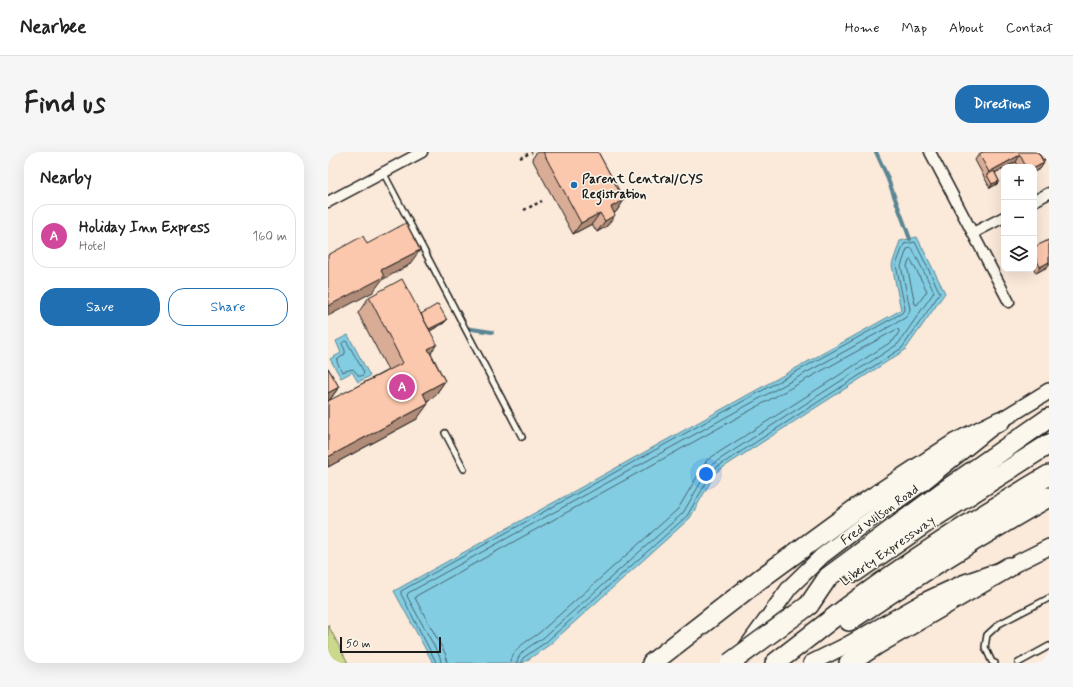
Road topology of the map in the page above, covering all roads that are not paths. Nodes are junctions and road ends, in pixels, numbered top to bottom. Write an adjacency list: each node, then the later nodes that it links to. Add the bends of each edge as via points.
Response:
1 (422, 152): 3 (street)
2 (930, 152): 8 (street)
3 (383, 172): 6 (street); 14 (lane)
4 (1049, 193): 5 (street)
5 (1036, 200)
6 (328, 202)
7 (1001, 219): 8 (street)
8 (973, 234): 9 (street)
9 (1008, 302)
10 (1049, 391): 12 (main road, Fred Wilson Road)
11 (1049, 418): 22 (highway, via 938,495 828,577)
12 (1000, 421): 24 (highway, via 956,443 856,508); 26 (main road, Fred Wilson Road, via 924,482 864,524 806,570 790,587)
13 (445, 433): 16 (lane)
14 (522, 437)
15 (1049, 444): 22 (highway, Liberty Expressway, via 927,522)
16 (464, 469)
17 (1049, 475): 27 (highway, Liberty Expressway, via 905,567 850,605)
18 (1049, 497): 28 (highway, via 905,584)
19 (1049, 547): 20 (main road)
20 (1009, 567): 29 (main road, via 965,582 928,599); 30 (highway)
21 (1049, 598): 31 (lane, via 999,624 986,635 986,648 992,662)
22 (809, 605): 25 (highway, Liberty Expressway, bridge)
23 (1049, 646): 32 (lane)
24 (652, 663)
25 (730, 663)
26 (734, 663)
27 (775, 663)
28 (789, 663)
29 (811, 663)
30 (849, 663)
31 (995, 663)
32 (1018, 663)

